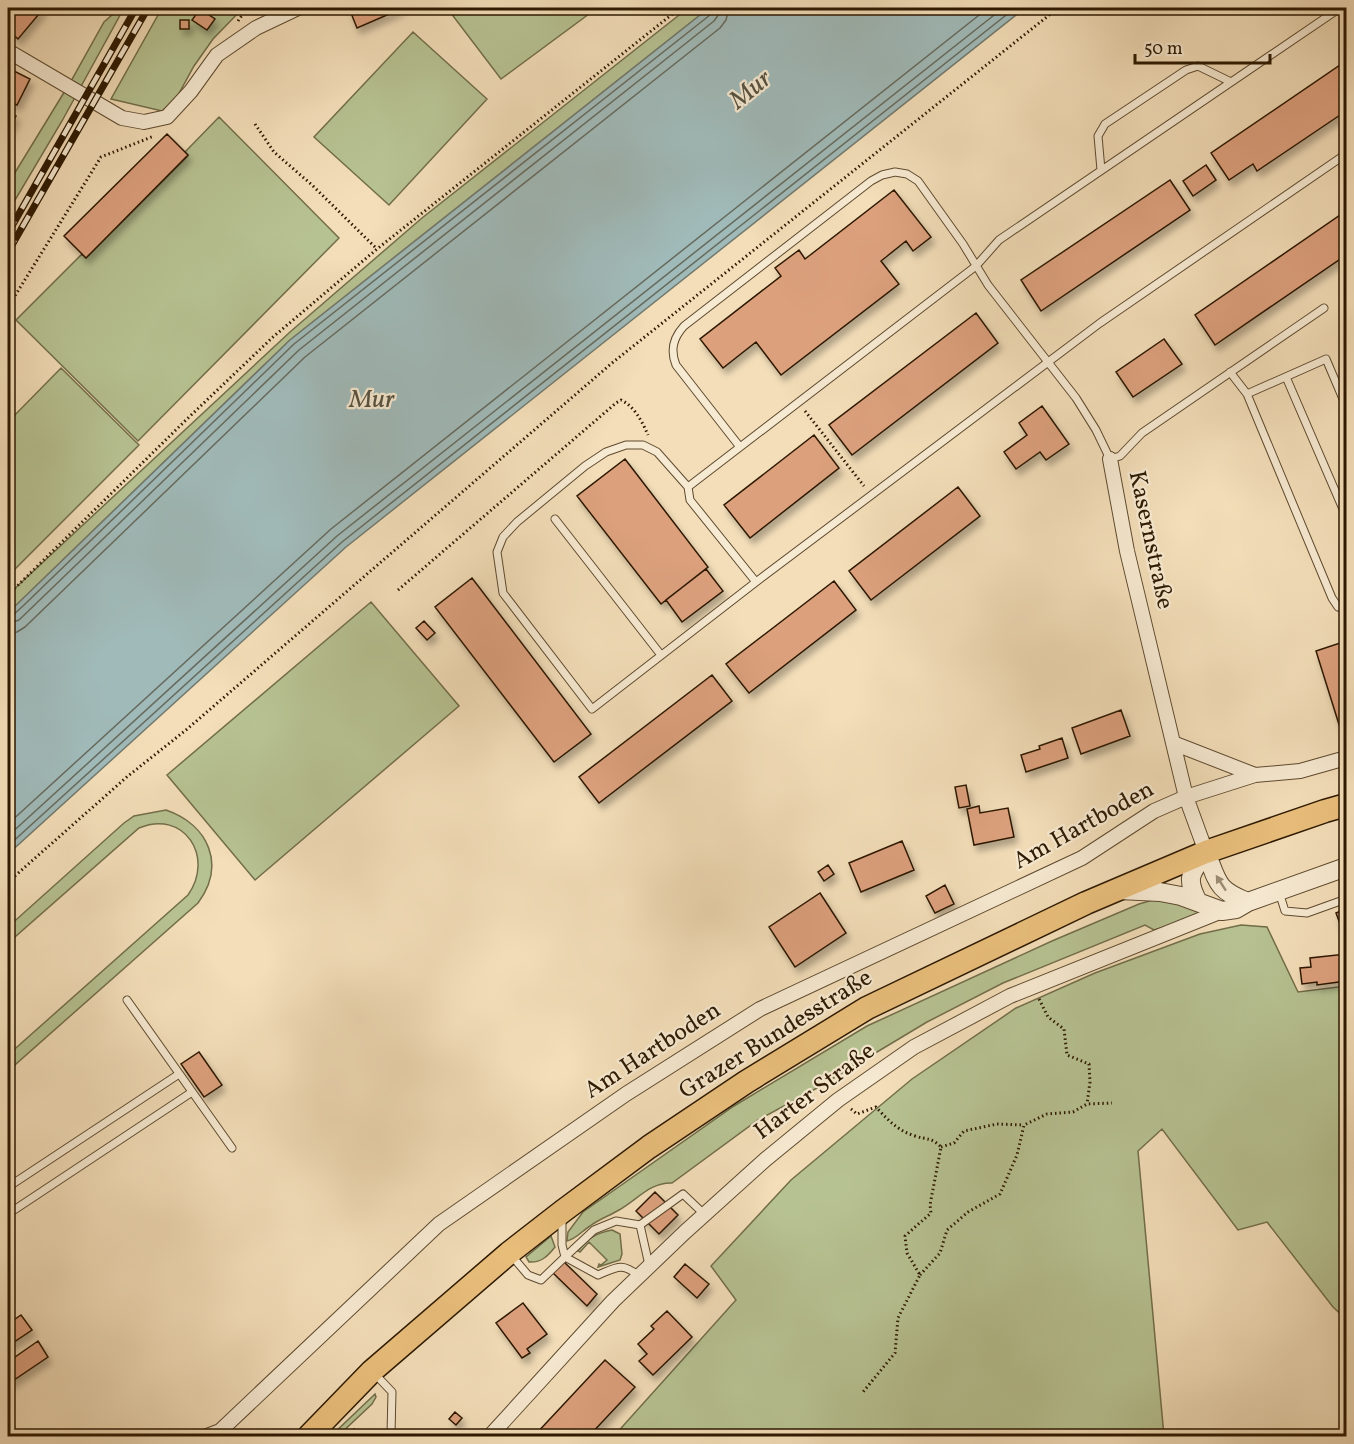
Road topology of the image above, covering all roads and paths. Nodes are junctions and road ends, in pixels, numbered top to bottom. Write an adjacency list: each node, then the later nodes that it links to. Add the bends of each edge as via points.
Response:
1 (298, 8): 7 (street, via 256,28 217,55)
2 (680, 8): 11 (path)
3 (1058, 8): 40 (path, via 612,363)
4 (1340, 8): 6 (lane)
5 (8, 51): 7 (street, via 122,118 144,122)
6 (1231, 82): 10 (lane); 10 (lane, via 1198,66 1186,69 1105,124 1098,136)
7 (166, 117): 13 (path, via 153,138 101,157)
8 (255, 124): 11 (path, via 274,152)
9 (1347, 154): 15 (lane)
10 (1101, 170): 12 (lane, via 999,240)
11 (377, 249): 30 (path, via 264,345)
12 (976, 266): 15 (lane, Kasernstraße); 19 (lane); 21 (lane, Kasernstraße, via 918,181 895,172 861,188 675,336 672,354 676,365)
13 (8, 307)
14 (1324, 308): 16 (lane)
15 (1047, 362): 23 (lane, Kasernstraße, via 1076,398); 25 (lane)
16 (1230, 372): 18 (lane); 23 (lane, via 1142,433 1120,456)
17 (1286, 377): 18 (lane); 20 (lane, via 1326,359); 26 (lane)
18 (1247, 394): 31 (lane, via 1332,598 1338,607)
19 (798, 403): 21 (lane); 25 (path)
20 (1347, 406)
21 (740, 447): 24 (lane)
22 (650, 448): 24 (lane); 29 (path, via 646,429 632,407 621,400); 32 (lane, via 626,445 599,457 517,522 503,537 497,552 503,593 592,710)
23 (1110, 459): 33 (street, Kasernstraße)
24 (688, 487): 28 (lane, via 690,500)
25 (871, 495): 28 (lane)
26 (1347, 516)
27 (555, 519): 32 (lane)
28 (756, 582): 32 (lane)
29 (398, 590)
30 (8, 595)
31 (1347, 603)
32 (662, 655)
33 (1173, 743): 35 (street); 36 (street, Kasernstraße)
34 (1347, 758): 35 (street, via 1300,771)
35 (1255, 775): 36 (street)
36 (1186, 797): 38 (street, Kasernstraße); 69 (street, Am Hartboden, via 1154,811 1082,858 760,1009 626,1094 439,1224 220,1431)
37 (1347, 805): 38 (main road, Grazer Bundesstraße)
38 (1206, 852): 41 (main road, Grazer Bundesstraße); 44 (street, one-way to 38, via 1230,896 1219,885); 45 (street, via 1191,873 1190,885)
39 (1347, 867): 42 (street)
40 (8, 882)
41 (1118, 890): 45 (street, via 1160,892); 57 (main road, Grazer Bundesstraße, via 867,1008 746,1082)
42 (1279, 892): 43 (lane, via 1284,911 1307,913); 44 (street)
43 (1347, 898)
44 (1248, 902): 45 (street, via 1236,909)
45 (1201, 911): 46 (street, Harter Straße)
46 (1033, 987): 50 (street, Harter Straße, via 914,1047); 52 (path, via 1048,1017 1064,1029 1067,1054 1089,1064)
47 (127, 1000): 48 (lane)
48 (179, 1074): 49 (lane); 56 (lane)
49 (192, 1092): 55 (lane); 58 (lane)
50 (838, 1100): 54 (path, via 857,1114 876,1107 893,1125 933,1140); 59 (street, Harter Straße)
51 (1112, 1103): 52 (path)
52 (1087, 1104): 53 (path, via 1073,1112 1047,1114)
53 (1024, 1125): 54 (path, via 997,1124 964,1131 954,1143); 64 (path, via 1017,1155 1000,1194 968,1212 947,1230 940,1252)
54 (941, 1147): 64 (path, via 931,1213 905,1236 907,1253)
55 (232, 1148)
56 (8, 1187)
57 (563, 1211): 61 (main road, Grazer Bundesstraße); 62 (lane)
58 (8, 1214)
59 (704, 1214): 60 (lane, via 683,1194); 63 (street, Harter Straße)
60 (640, 1225): 62 (lane, via 616,1221 594,1230); 63 (lane)
61 (509, 1253): 62 (lane, via 528,1275 541,1280); 66 (main road, Grazer Bundesstraße)
62 (565, 1257): 65 (lane, via 598,1275 618,1266)
63 (649, 1266): 65 (street, Harter Straße)
64 (920, 1275): 67 (path, via 898,1318 895,1353)
65 (639, 1276): 72 (street, Harter Straße)
66 (372, 1371): 68 (lane, via 392,1392); 70 (main road, Grazer Bundesstraße)
67 (862, 1392)
68 (390, 1435): 71 (lane)
69 (207, 1437)
70 (309, 1437)
71 (400, 1437)
72 (490, 1437)

